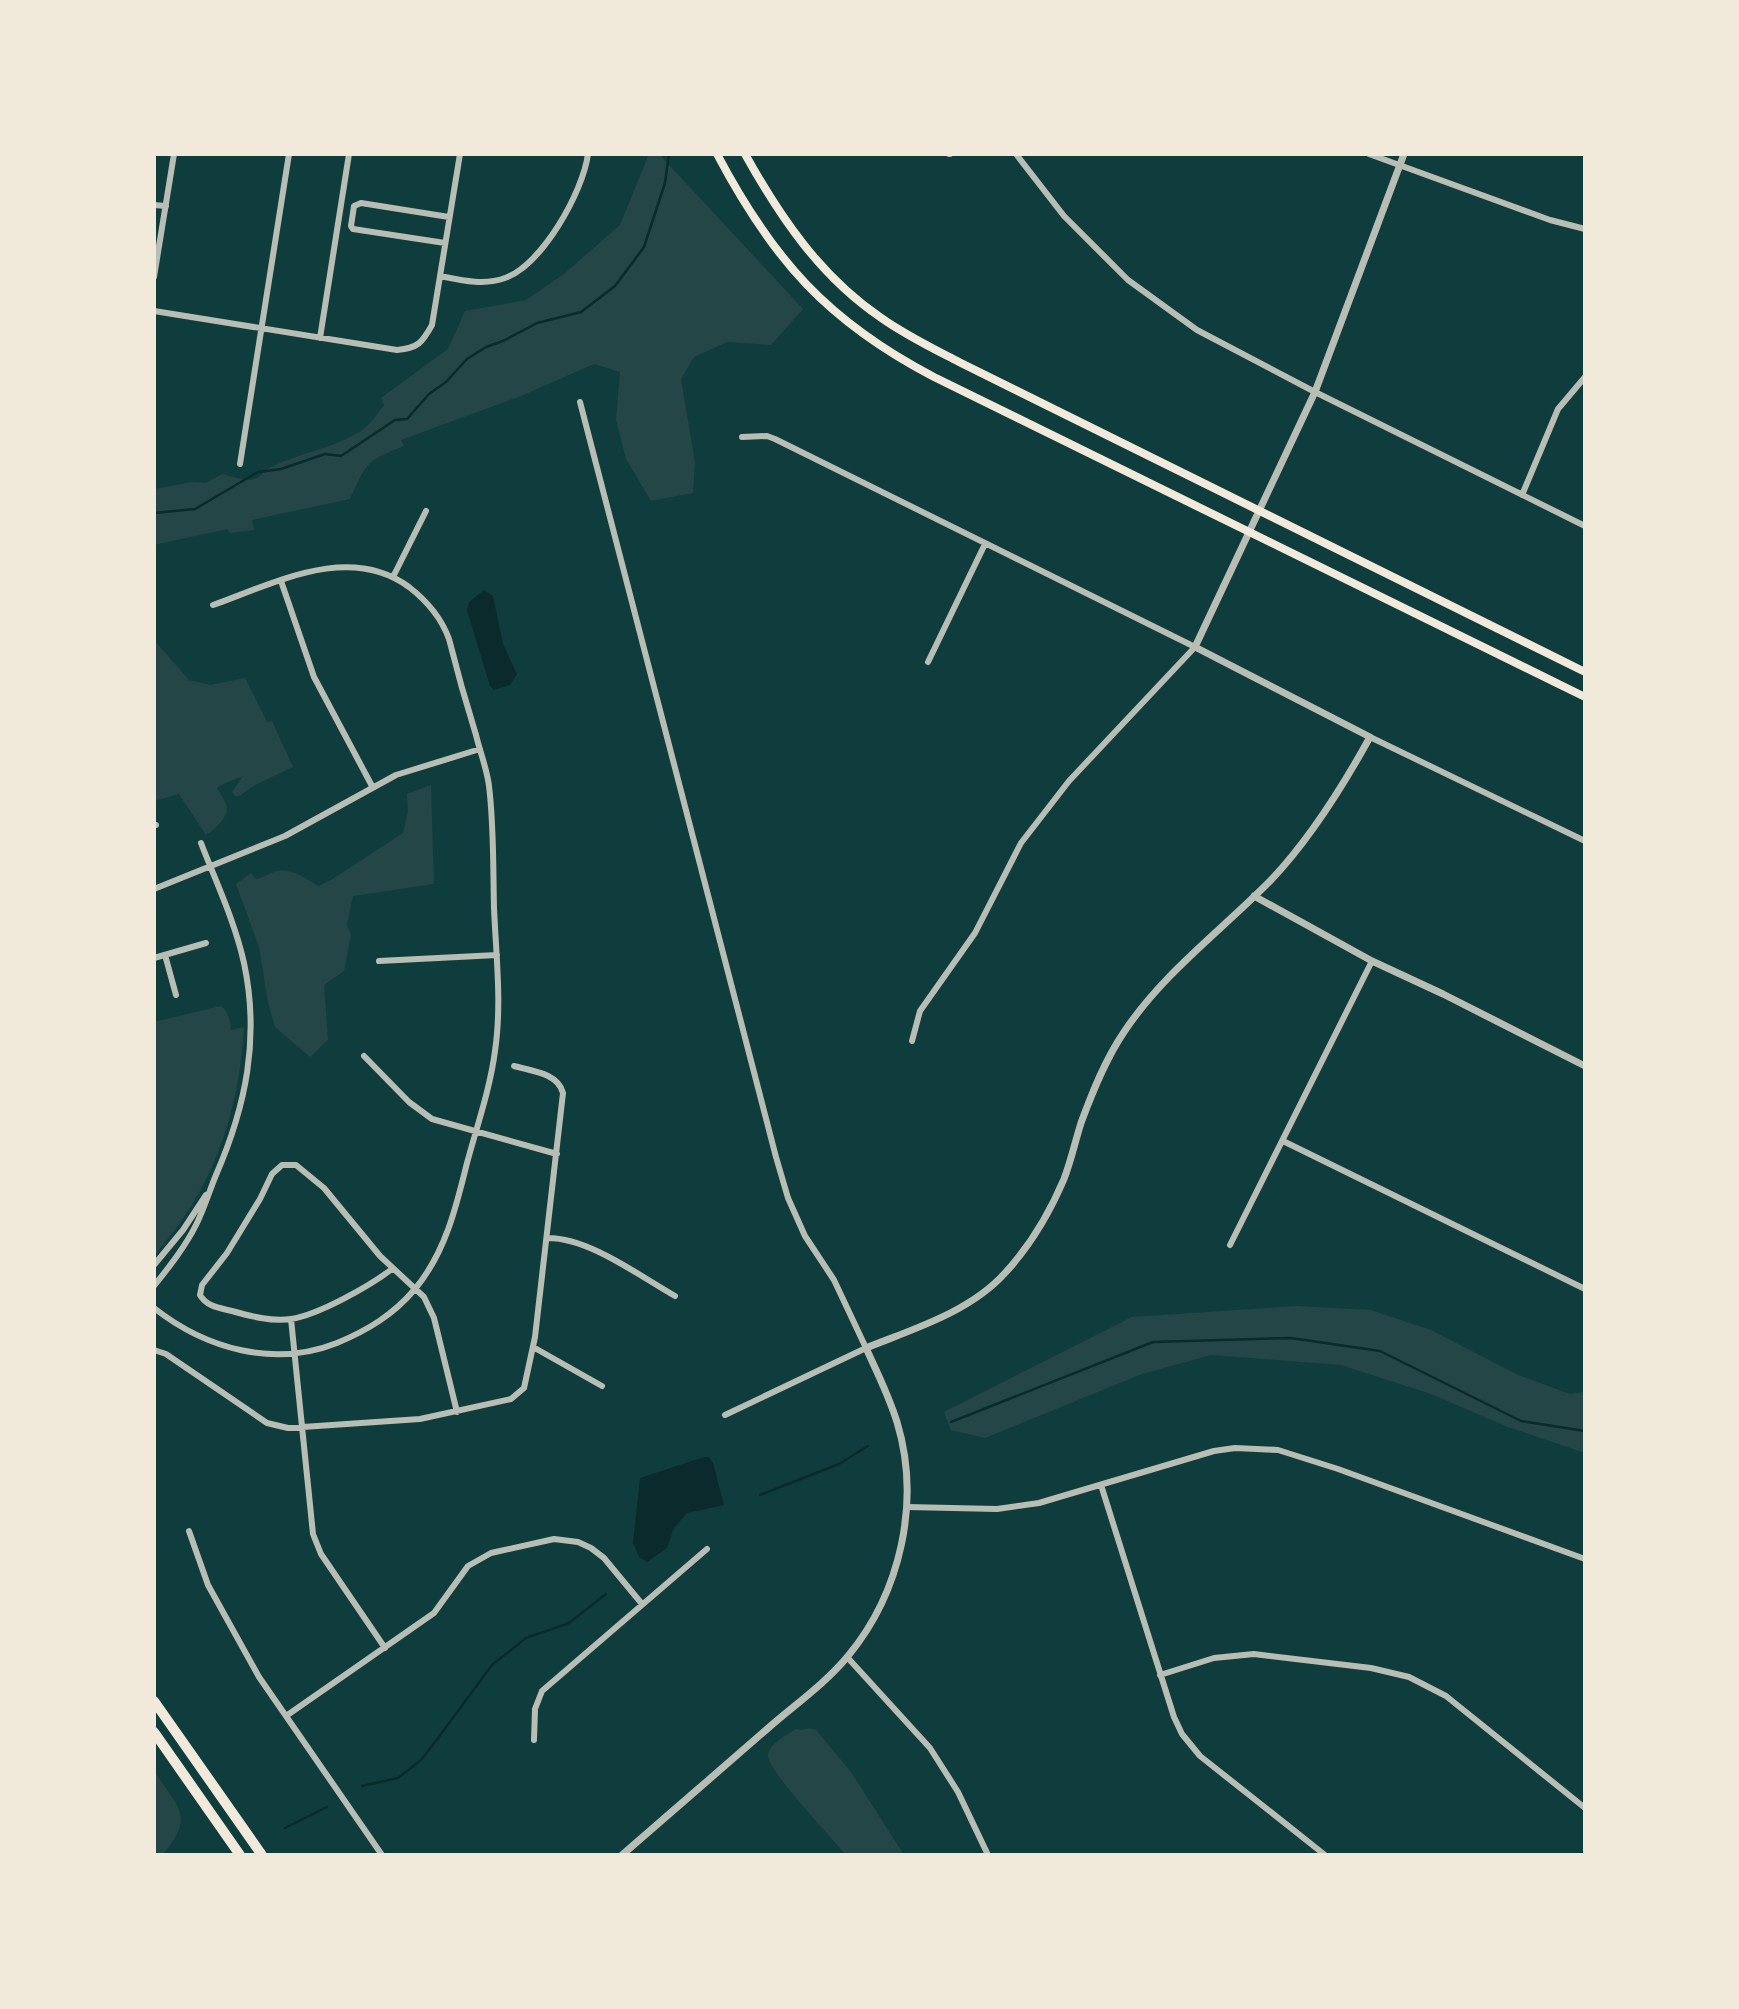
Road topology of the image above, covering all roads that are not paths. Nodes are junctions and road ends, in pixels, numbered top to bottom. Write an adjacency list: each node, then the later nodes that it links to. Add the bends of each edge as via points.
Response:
1 (174, 154): 13 (street)
2 (289, 154): 20 (street)
3 (349, 154): 21 (street)
4 (460, 154): 14 (street)
5 (588, 154): 17 (street, via 563,216 521,271 476,282)
6 (717, 154): 31 (main road, via 779,254 815,294 857,330 934,377)
7 (745, 154): 28 (main road, via 802,243 878,316 918,341)
8 (1016, 154): 23 (street, via 1064,216 1128,280 1197,330)
9 (1369, 154): 11 (street)
10 (1404, 154): 11 (street)
11 (1400, 165): 15 (street); 23 (street)
12 (154, 205): 13 (street)
13 (166, 206): 18 (street)
14 (449, 217): 16 (street); 16 (street, via 361,203 354,206 353,229)
15 (1585, 229)
16 (445, 243): 17 (street)
17 (440, 276): 21 (street, via 432,325 416,346 397,349)
18 (154, 277)
19 (154, 311): 20 (street)
20 (262, 328): 21 (street); 26 (street)
21 (320, 338)
22 (1585, 377): 27 (street, via 1558,408)
23 (1315, 392): 27 (street); 28 (street)
24 (580, 402): 74 (street, via 788,1198)
25 (742, 436): 32 (street, via 775,439)
26 (240, 464)
27 (1522, 495): 30 (street)
28 (1259, 510): 31 (street); 38 (main road)
29 (426, 511): 33 (street)
30 (1585, 526)
31 (1248, 532): 36 (street); 39 (main road)
32 (985, 544): 36 (street); 37 (street)
33 (393, 577): 34 (street, via 347,566); 41 (street, via 432,608 446,630)
34 (281, 581): 35 (street); 42 (street, via 318,685)
35 (213, 605)
36 (1195, 647): 40 (street); 55 (street, via 1069,781 1021,843 975,933 920,1011)
37 (928, 662)
38 (1585, 671)
39 (1585, 696)
40 (1370, 737): 43 (street); 47 (street, via 1310,832)
41 (480, 749): 42 (street); 50 (street, via 489,788)
42 (372, 786): 45 (street, via 301,828)
43 (1585, 841)
44 (201, 843): 45 (street)
45 (210, 867): 46 (street); 62 (street, via 240,946 252,1031 240,1113)
46 (154, 889)
47 (1254, 896): 53 (street); 74 (street, via 1184,961 1122,1035 1094,1091 1059,1191 1009,1269 951,1313)
48 (206, 943): 49 (street)
49 (165, 955): 51 (street); 54 (street)
50 (496, 955): 52 (street); 59 (street, via 497,1039)
51 (154, 958)
52 (379, 961)
53 (1372, 961): 58 (street); 60 (street)
54 (176, 995)
55 (912, 1041)
56 (364, 1055): 59 (street, via 420,1111)
57 (514, 1066): 61 (street, via 552,1077 562,1087)
58 (1585, 1066)
59 (475, 1131): 61 (street); 68 (street, via 447,1233)
60 (1283, 1142): 64 (street); 69 (street)
61 (557, 1154): 63 (street)
62 (213, 1184): 65 (street); 67 (street, via 190,1235)
63 (548, 1238): 70 (street, via 585,1245); 73 (street)
64 (1230, 1245)
65 (154, 1265)
66 (392, 1269): 68 (street); 72 (street, via 366,1287); 72 (street, via 311,1176 296,1165 282,1166 272,1174 200,1295 208,1304 237,1312)
67 (154, 1286)
68 (416, 1288): 76 (street, via 390,1314 357,1334); 78 (street, via 435,1318)
69 (1585, 1289)
70 (675, 1296)
71 (154, 1308): 76 (street, via 191,1333 227,1347)
72 (291, 1319): 76 (street)
73 (533, 1347): 77 (street); 78 (street, via 527,1379 518,1395)
74 (866, 1348): 79 (street); 82 (street, via 897,1422)
75 (154, 1350): 80 (street, via 267,1423)
76 (294, 1354): 80 (street)
77 (602, 1386)
78 (457, 1412): 80 (street)
79 (725, 1415)
80 (302, 1427): 87 (street, via 316,1544)
81 (1101, 1485): 82 (street, via 1016,1507); 85 (street, via 1214,1451 1278,1450); 89 (street)
82 (908, 1507): 88 (street, via 886,1595)
83 (189, 1531): 91 (street, via 208,1585)
84 (707, 1549): 86 (street)
85 (1585, 1559)
86 (642, 1604): 87 (street, via 596,1552 578,1542 554,1539 475,1561 434,1613); 93 (street, via 542,1691 535,1709)
87 (384, 1648): 91 (street)
88 (847, 1657): 98 (street); 99 (street, via 937,1759)
89 (1160, 1675): 94 (street, via 1214,1658 1254,1654 1409,1677 1446,1696); 100 (street, via 1174,1717 1192,1747)
90 (154, 1701): 96 (main road)
91 (286, 1716): 97 (street)
92 (154, 1732): 95 (main road)
93 (534, 1741)
94 (1585, 1808)
95 (240, 1855)
96 (262, 1855)
97 (382, 1855)
98 (622, 1855)
99 (988, 1855)
100 (1325, 1855)

